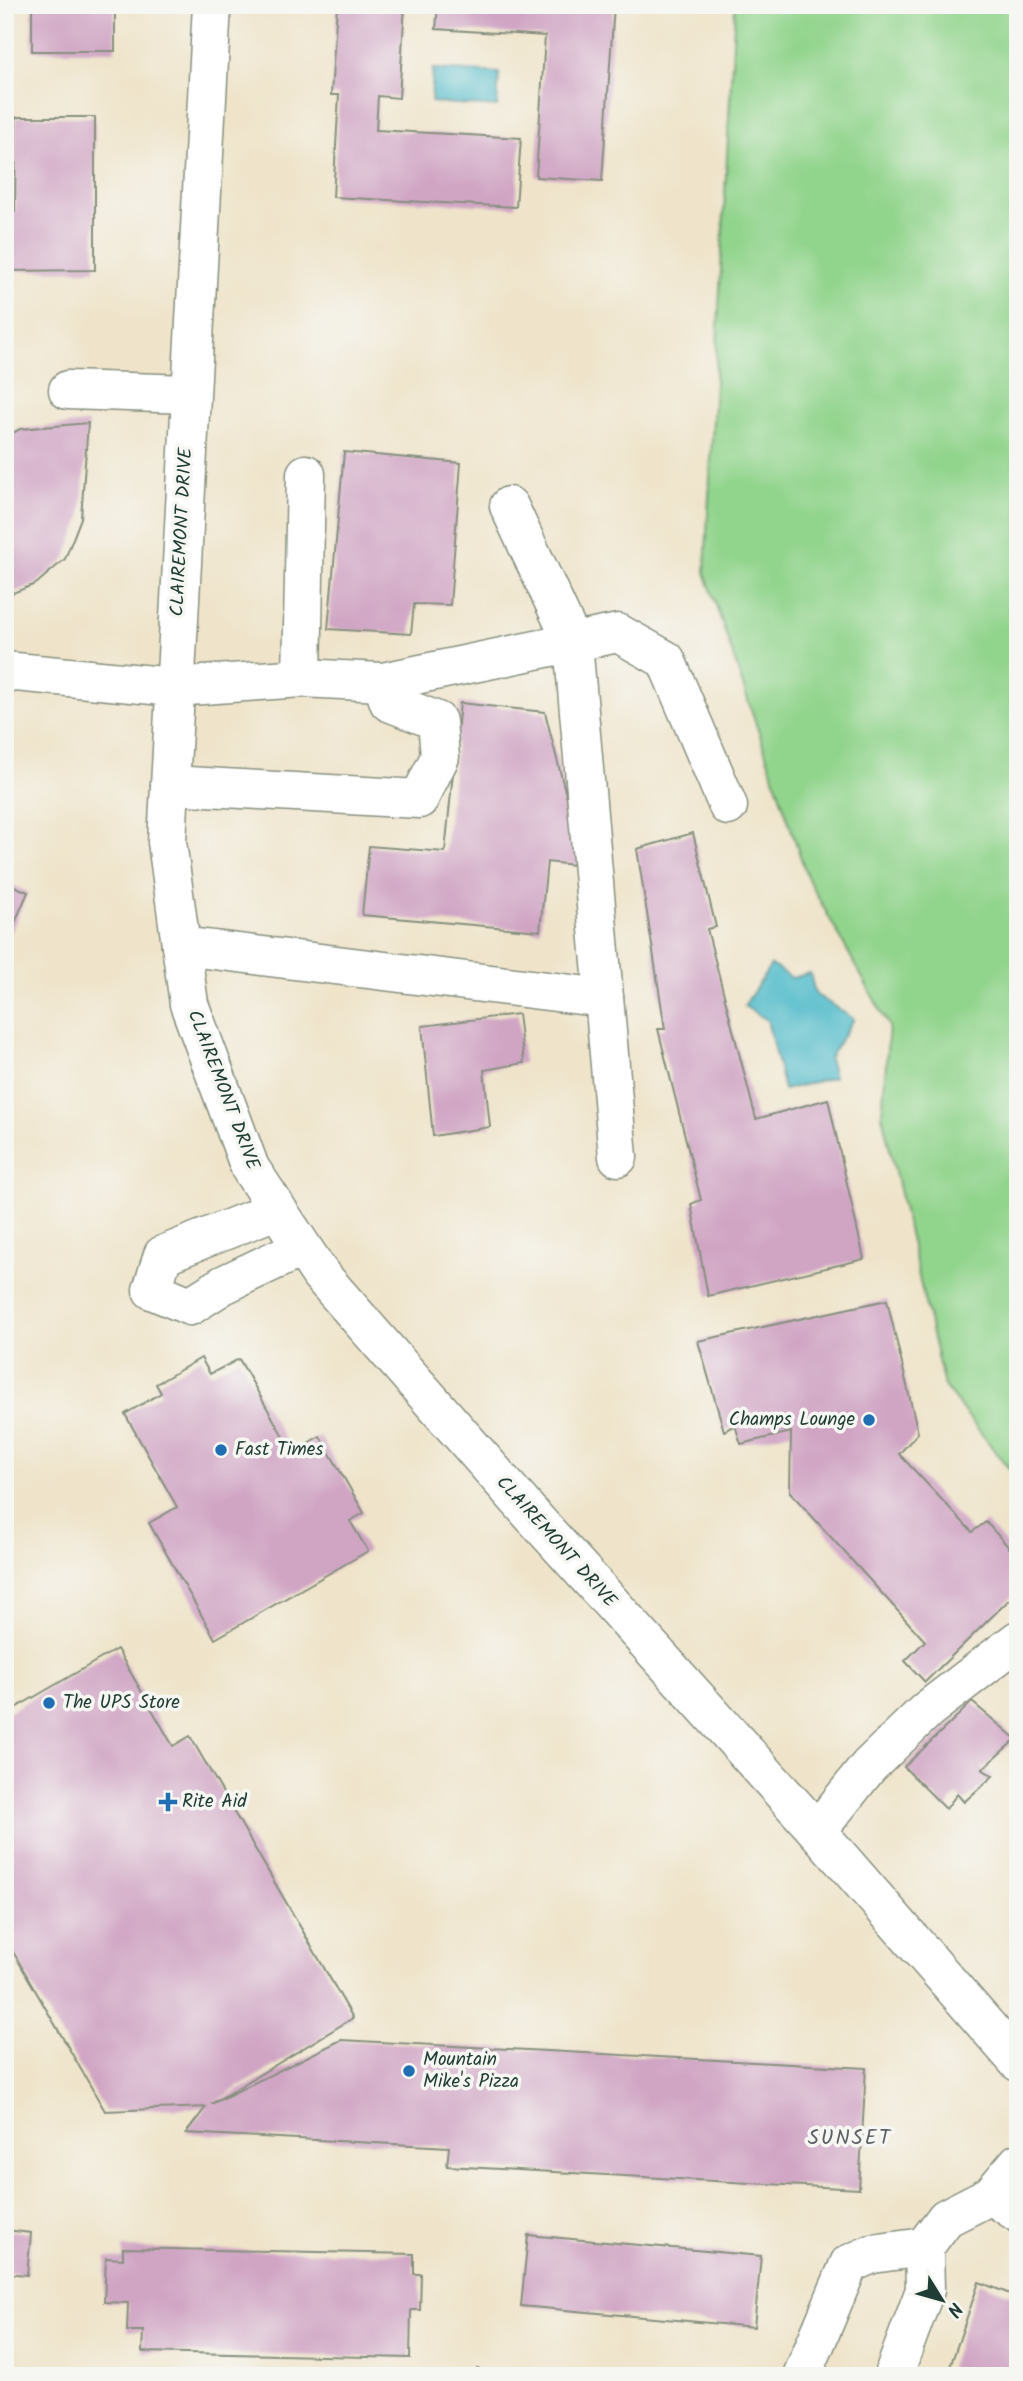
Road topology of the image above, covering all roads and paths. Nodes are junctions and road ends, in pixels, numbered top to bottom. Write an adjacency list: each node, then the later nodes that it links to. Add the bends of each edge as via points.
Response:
1 (212, 5): 3 (main road, CLAIREMONT DRIVE)
2 (68, 390): 3 (main road)
3 (190, 394): 10 (main road, CLAIREMONT DRIVE)
4 (306, 474): 8 (main road)
5 (509, 506): 6 (main road)
6 (573, 642): 9 (main road); 12 (main road, via 618,633 667,660); 14 (main road)
7 (5, 671): 10 (main road)
8 (302, 678): 9 (main road); 10 (main road)
9 (382, 682): 11 (main road, via 389,702 437,721 440,757 419,799)
10 (174, 687): 11 (main road, CLAIREMONT DRIVE)
11 (170, 785): 13 (main road, CLAIREMONT DRIVE, via 167,842)
12 (729, 806)
13 (179, 933): 14 (main road); 16 (main road, CLAIREMONT DRIVE, via 189,1004 250,1168)
14 (604, 998): 15 (main road)
15 (618, 1157)
16 (276, 1209): 17 (main road, CLAIREMONT DRIVE); 17 (main road, via 163,1255 152,1290 190,1306)
17 (301, 1248): 19 (main road, CLAIREMONT DRIVE, via 520,1503)
18 (1018, 1640): 19 (main road, via 927,1710 869,1766)
19 (817, 1831): 20 (main road, CLAIREMONT DRIVE)
20 (1018, 2062)
21 (1018, 2163): 22 (main road)
22 (1004, 2204): 23 (main road, via 946,2218)
23 (924, 2247): 24 (main road, via 872,2254 849,2264); 25 (main road, via 925,2290)
24 (802, 2376)
25 (893, 2376)

